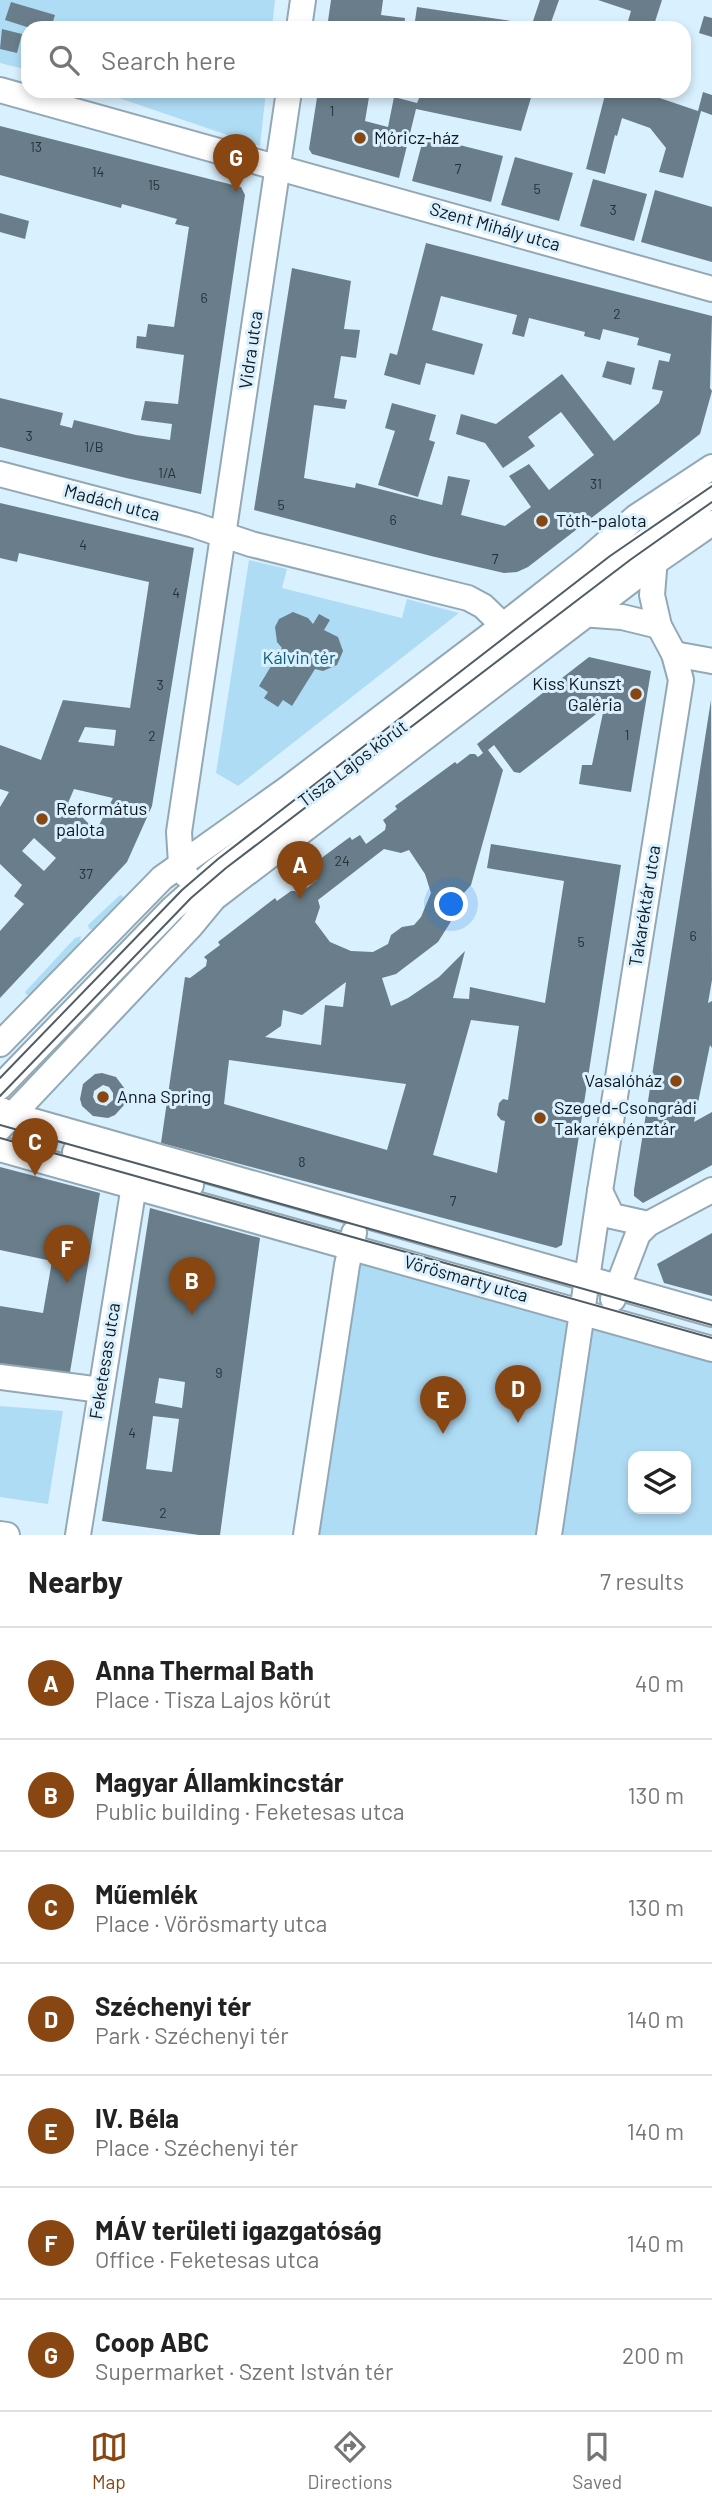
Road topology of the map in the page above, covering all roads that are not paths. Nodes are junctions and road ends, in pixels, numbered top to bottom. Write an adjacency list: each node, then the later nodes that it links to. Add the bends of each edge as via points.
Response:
1 (303, 0): 2 (street)
2 (300, 21)
3 (0, 90): 4 (street, Szent Mihály utca)
4 (21, 96)
5 (29, 98): 7 (street, Szent Mihály utca)
6 (288, 98): 7 (street, Vidra utca)
7 (278, 166): 8 (street, Szent Mihály utca); 15 (street, Vidra utca)
8 (712, 289)
9 (712, 467): 12 (street, Tisza Lajos körút)
10 (0, 474): 15 (street, Madách utca)
11 (712, 495): 14 (street, Tisza Lajos körút)
12 (668, 496): 14 (street); 17 (street, Tisza Lajos körút)
13 (712, 523): 18 (street, Tisza Lajos körút)
14 (658, 532): 16 (street, Tisza Lajos körút); 18 (street)
15 (223, 534): 22 (street, via 468,598); 26 (street, via 179,832)
16 (623, 558): 17 (street); 18 (street); 20 (street, Tisza Lajos körút)
17 (588, 559): 22 (street, Tisza Lajos körút)
18 (654, 564): 19 (street, Tisza Lajos körút); 21 (street, Takaréktár utca, via 652,595)
19 (589, 613): 20 (street, Tisza Lajos körút); 21 (street); 25 (street, Tisza Lajos körút)
20 (544, 618): 22 (street, Tisza Lajos körút)
21 (659, 626): 23 (street, Takaréktár utca)
22 (511, 632): 25 (street); 26 (street, Tisza Lajos körút); 27 (street, Tisza Lajos körút, via 299,805)
23 (674, 654): 24 (street); 34 (street, Takaréktár utca, via 681,680)
24 (712, 661)
25 (516, 668): 27 (street, Tisza Lajos körút, via 214,898)
26 (181, 864): 27 (street); 28 (street, Tisza Lajos körút, via 151,888)
27 (196, 901): 29 (street, Tisza Lajos körút); 30 (street, Tisza Lajos körút, via 190,927)
28 (0, 1044)
29 (0, 1087)
30 (3, 1121): 32 (street, Vörösmarty utca)
31 (0, 1149): 32 (street, Vörösmarty utca)
32 (137, 1169): 36 (street, Vörösmarty utca); 36 (street, Vörösmarty utca); 43 (street, Feketesas utca)
33 (712, 1190): 35 (street)
34 (600, 1191): 35 (street, via 612,1216); 38 (street, Takaréktár utca)
35 (648, 1224): 37 (street, via 638,1234)
36 (355, 1231): 38 (street, Vörösmarty utca); 38 (street, Vörösmarty utca); 47 (street)
37 (617, 1286): 38 (street, Vörösmarty utca); 39 (street, Vörösmarty utca); 40 (street)
38 (584, 1295): 40 (street, Vörösmarty utca); 48 (street, Takaréktár utca)
39 (712, 1314)
40 (608, 1319): 41 (street, Vörösmarty utca)
41 (712, 1349)
42 (0, 1377): 43 (street)
43 (101, 1390): 46 (street, Feketesas utca)
44 (0, 1534): 45 (street)
45 (7, 1535)
46 (78, 1535)
47 (306, 1535)
48 (548, 1535)

